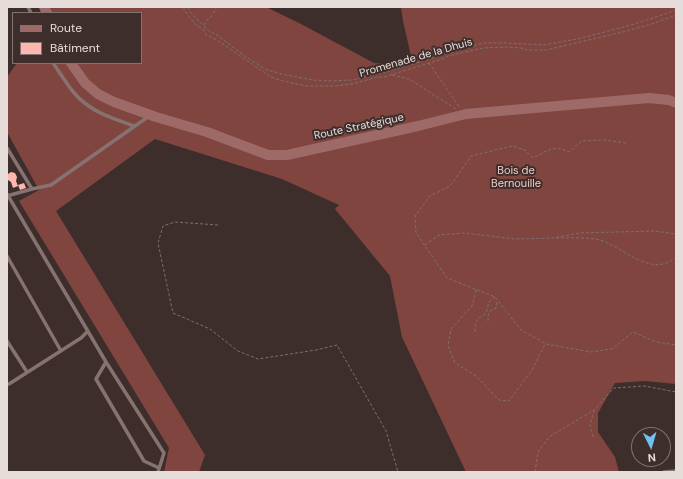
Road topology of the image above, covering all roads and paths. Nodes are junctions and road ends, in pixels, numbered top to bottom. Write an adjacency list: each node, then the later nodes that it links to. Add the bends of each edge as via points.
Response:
1 (183, 7): 10 (path, Promenade de la Dhuis, via 206,35 271,77 283,81 306,86 335,86)
2 (188, 7): 6 (path, Promenade de la Dhuis)
3 (217, 7): 6 (path)
4 (676, 10): 6 (path, Promenade de la Dhuis, via 577,39 544,45 483,43 352,80 330,81 267,70)
5 (676, 15): 7 (path, Promenade de la Dhuis, via 623,32 546,50 483,48)
6 (204, 26)
7 (429, 63): 10 (path, Promenade de la Dhuis); 12 (path)
8 (54, 64): 14 (lane, via 73,92 85,104)
9 (72, 64): 12 (street, Route Stratégique, via 85,83 98,94 114,102 268,155 287,155)
10 (391, 75): 12 (path, via 409,79)
11 (676, 103): 12 (street, Route Stratégique, via 649,98)
12 (465, 114)
13 (145, 119): 14 (lane)
14 (134, 126): 17 (lane, via 51,185)
15 (626, 143): 22 (path, via 582,141 569,152 561,148 550,149 533,158 525,150 512,146 471,156 450,186 430,196 415,216 416,233)
16 (7, 148): 17 (lane)
17 (32, 189): 18 (lane)
18 (7, 195): 29 (lane)
19 (218, 225): 43 (path, via 175,222 163,226 158,243 173,313 210,329 238,351 258,359 338,345 386,431)
20 (676, 234): 21 (path, via 655,231 579,233)
21 (553, 238): 22 (path, via 516,239 464,233 439,235); 24 (path, via 600,240 640,261 656,265 670,262)
22 (425, 246): 25 (path, via 446,278)
23 (7, 256): 34 (lane)
24 (676, 257)
25 (476, 289): 26 (path); 32 (path, via 472,306 451,329 448,346 455,363 476,376 499,400 509,401 532,370)
26 (495, 297): 27 (path); 30 (path, via 489,302 486,314 480,316 475,325)
27 (497, 300): 28 (path, via 496,308 490,311); 32 (path, via 521,330)
28 (488, 321)
29 (88, 331): 34 (lane); 35 (lane)
30 (475, 332)
31 (7, 341): 36 (lane)
32 (546, 344): 33 (path, via 591,352 612,349 633,332 656,342)
33 (676, 345)
34 (61, 351): 36 (lane)
35 (106, 362): 41 (lane, via 164,453); 41 (lane, via 96,379 144,461)
36 (27, 372): 37 (lane)
37 (7, 384)
38 (676, 392): 39 (path, via 644,386 614,388)
39 (594, 410): 40 (path, via 590,425); 44 (path, via 549,437 538,452)
40 (594, 439)
41 (159, 470)
42 (676, 471): 45 (lane)
43 (398, 472)
44 (535, 472)
45 (664, 472)

